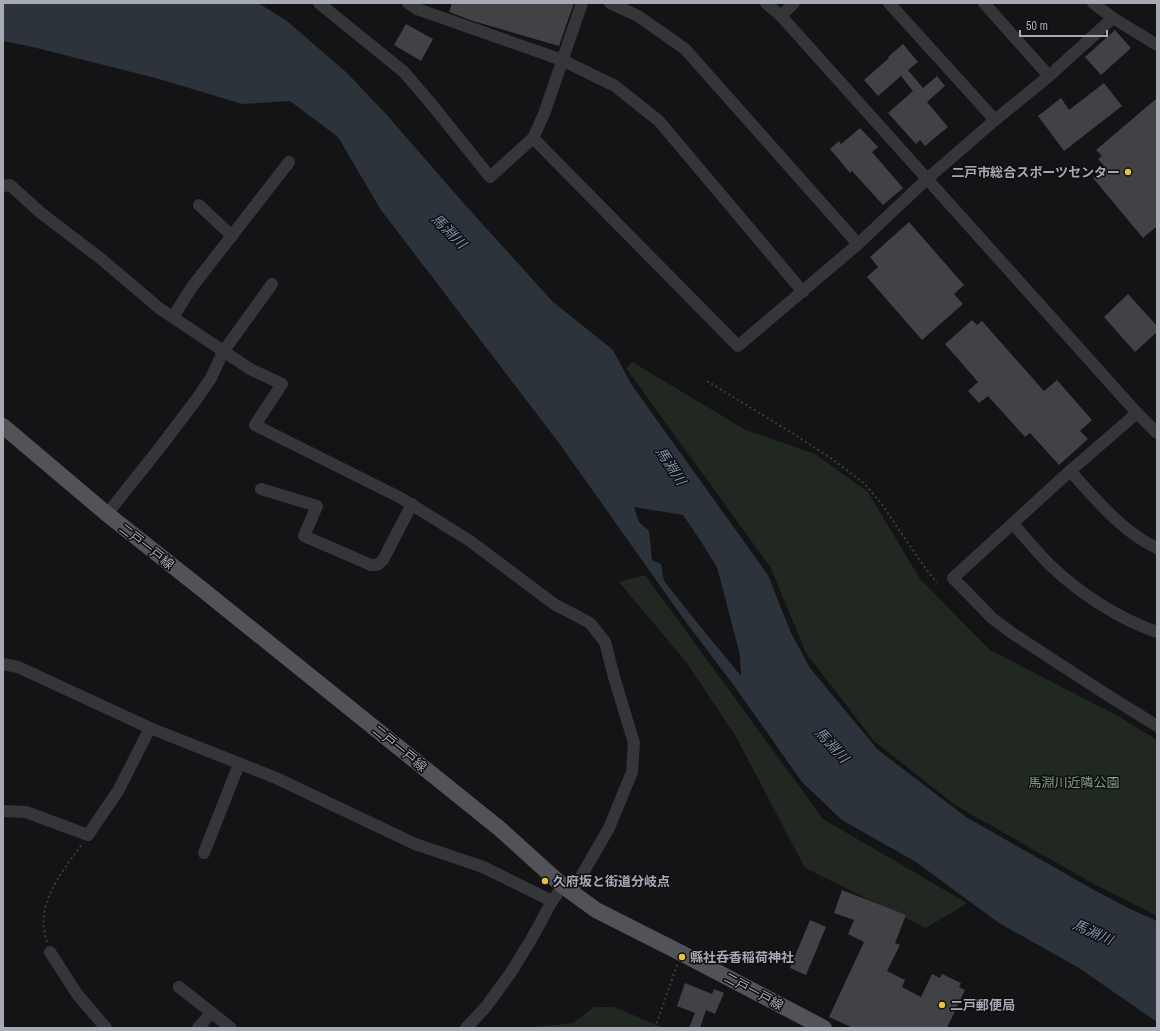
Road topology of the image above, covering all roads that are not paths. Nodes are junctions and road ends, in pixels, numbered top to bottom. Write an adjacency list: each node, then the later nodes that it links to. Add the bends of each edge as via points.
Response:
1 (319, 3): 16 (street, via 404,72 490,177)
2 (408, 3): 13 (street, via 416,9)
3 (582, 3): 13 (street)
4 (610, 3): 22 (street, via 638,16 685,49)
5 (766, 3): 10 (street)
6 (794, 3): 10 (street)
7 (889, 3): 15 (street)
8 (984, 3): 14 (street)
9 (1093, 3): 11 (street)
10 (781, 16): 18 (street)
11 (1113, 18): 12 (street); 14 (street)
12 (1157, 45)
13 (562, 60): 16 (street); 24 (street, via 615,86 659,121)
14 (1049, 76): 15 (street)
15 (995, 120): 18 (street)
16 (533, 138): 24 (street, via 738,346)
17 (289, 162): 21 (street)
18 (927, 179): 22 (street); 27 (street)
19 (3, 186): 25 (street, via 10,185 41,213)
20 (199, 205): 21 (street)
21 (232, 236): 25 (street, via 192,287)
22 (858, 244): 24 (street)
23 (272, 284): 26 (street)
24 (803, 292)
25 (173, 317): 26 (street)
26 (223, 352): 32 (street, via 250,369 282,384 255,425); 33 (street, via 211,378 196,400)
27 (1137, 412): 29 (street); 30 (street)
28 (3, 426): 33 (main road, 二戸一戸線)
29 (1157, 433)
30 (1070, 471): 34 (street); 35 (street, via 1131,533)
31 (262, 489): 32 (street, via 316,506 304,536 377,566 383,560)
32 (412, 504): 43 (street, via 470,541 554,604 590,623 605,642 634,743 632,772 609,828)
33 (107, 514): 43 (main road, 二戸一戸線, via 494,824)
34 (1013, 524): 36 (street, via 1050,565 1078,589 1115,613); 38 (street, via 953,578 992,618 1012,633)
35 (1157, 548)
36 (1157, 632)
37 (3, 664): 39 (street, via 18,667)
38 (1157, 726)
39 (150, 728): 40 (street); 41 (street, via 118,791 88,835 26,812)
40 (239, 764): 42 (street); 44 (street, via 276,778 415,844 483,867)
41 (3, 811)
42 (204, 852)
43 (568, 889): 44 (street); 52 (main road, 二戸一戸線, via 596,910)
44 (552, 901): 51 (street, via 512,971 485,1008)
45 (50, 952): 48 (street, via 77,994)
46 (179, 987): 47 (street)
47 (211, 1013): 49 (street); 50 (street)
48 (106, 1028)
49 (198, 1028)
50 (230, 1028)
51 (466, 1028)
52 (824, 1028)

